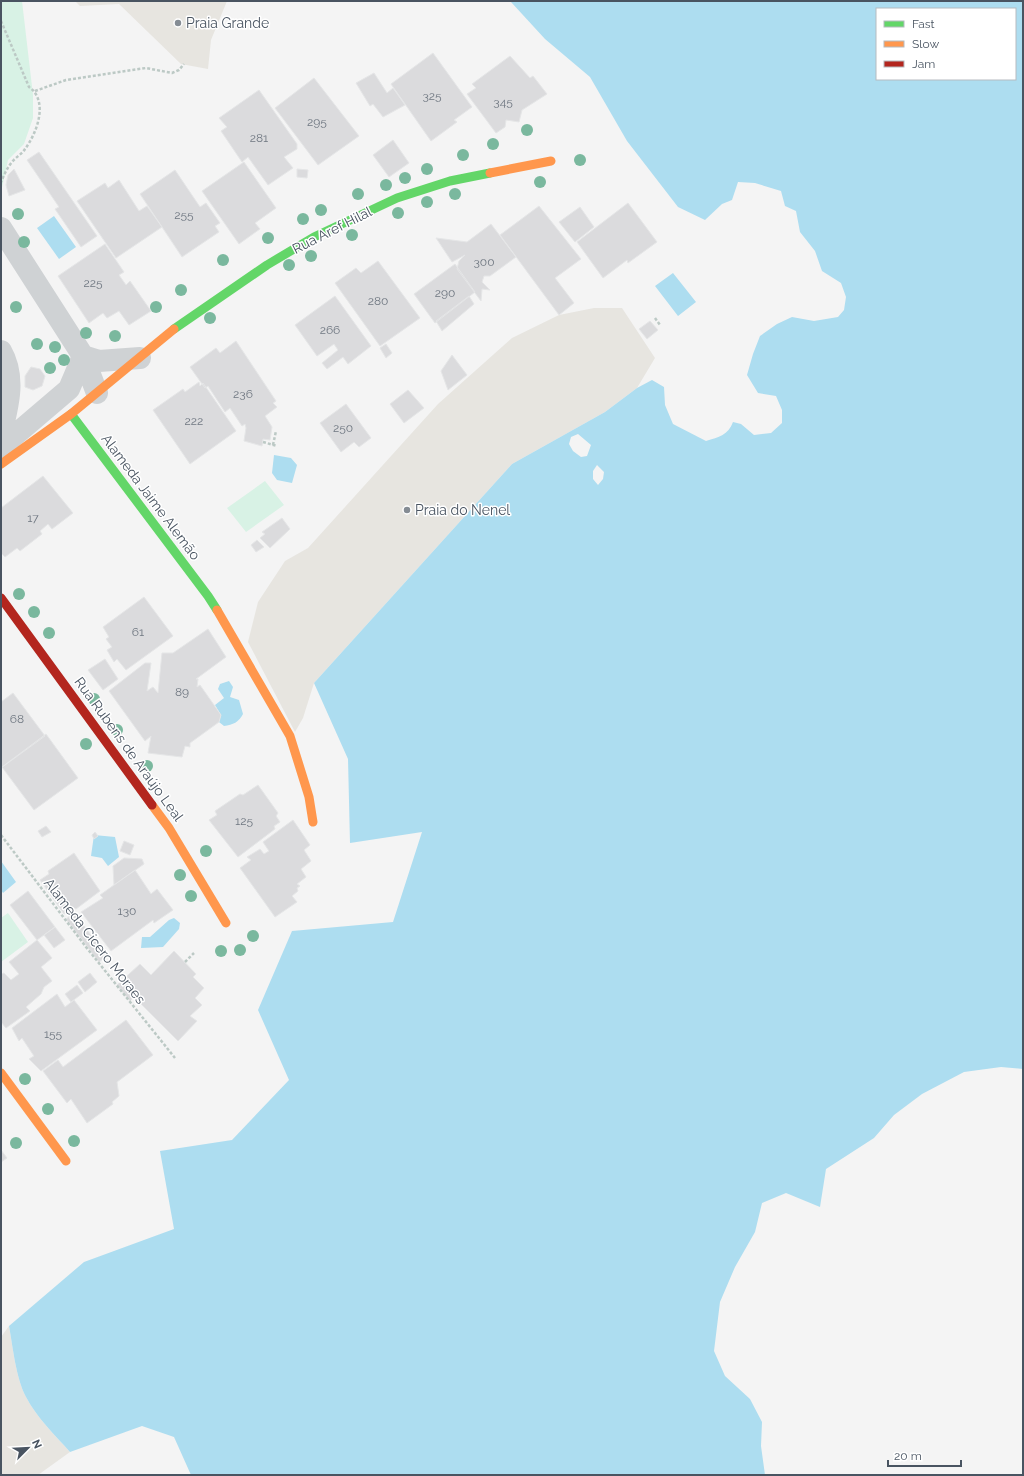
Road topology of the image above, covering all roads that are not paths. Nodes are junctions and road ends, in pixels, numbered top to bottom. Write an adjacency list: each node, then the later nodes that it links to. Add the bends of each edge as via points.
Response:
1 (551, 161): 5 (street, Rua Aref Hilal, via 450,181 397,198 314,237 209,304 176,327)
2 (1, 228): 4 (street)
3 (1, 351): 8 (street, via 10,378)
4 (83, 356): 5 (street, via 99,360); 6 (street); 9 (street, via 69,389)
5 (140, 358): 6 (street, Rua Aref Hilal)
6 (97, 393): 7 (street, Rua Aref Hilal)
7 (71, 414): 10 (street, Rua Aref Hilal); 12 (street, Alameda Jaime Alemão, via 208,596 237,643 290,736 309,797)
8 (1, 434)
9 (1, 447)
10 (1, 464)
11 (1, 598): 13 (street, Rua Rubens de Araújo Leal, via 170,828)
12 (313, 822)
13 (226, 923)
14 (1, 1073): 15 (street)
15 (66, 1161)

